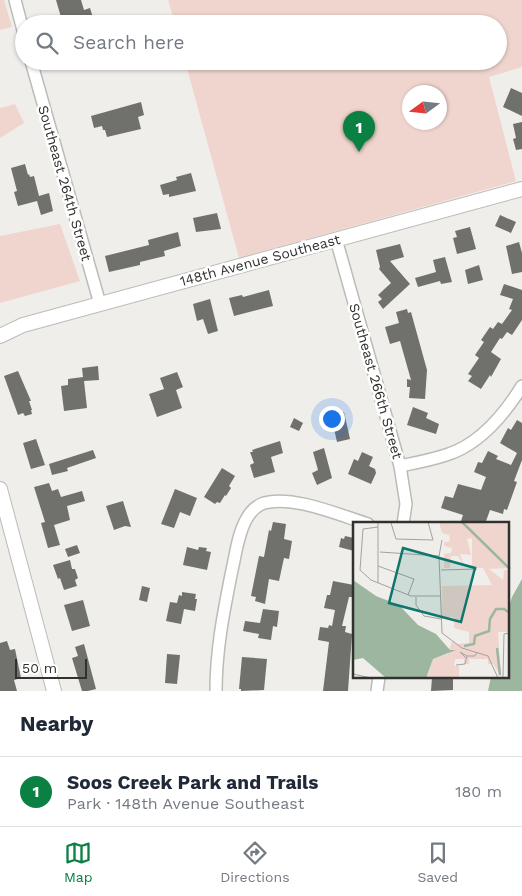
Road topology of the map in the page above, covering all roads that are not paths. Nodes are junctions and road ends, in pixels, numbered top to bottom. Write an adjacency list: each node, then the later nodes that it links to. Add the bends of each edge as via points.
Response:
1 (15, 0): 2 (street)
2 (19, 15)
3 (34, 70): 6 (street, Southeast 264th Street)
4 (522, 189): 5 (street, 148th Avenue Southeast)
5 (336, 239): 6 (street, 148th Avenue Southeast); 9 (street, Southeast 266th Street)
6 (100, 304): 7 (street, 148th Avenue Southeast, via 23,325)
7 (0, 336)
8 (522, 386): 9 (street, via 496,421 472,443 447,454)
9 (400, 466): 13 (street, Southeast 266th Street, via 406,504)
10 (0, 489): 11 (street)
11 (3, 514): 15 (street)
12 (361, 522): 16 (street, via 295,502 277,501 254,508 246,519 238,542 220,629)
13 (403, 522)
14 (379, 678): 17 (street)
15 (54, 691)
16 (216, 691)
17 (377, 691)

